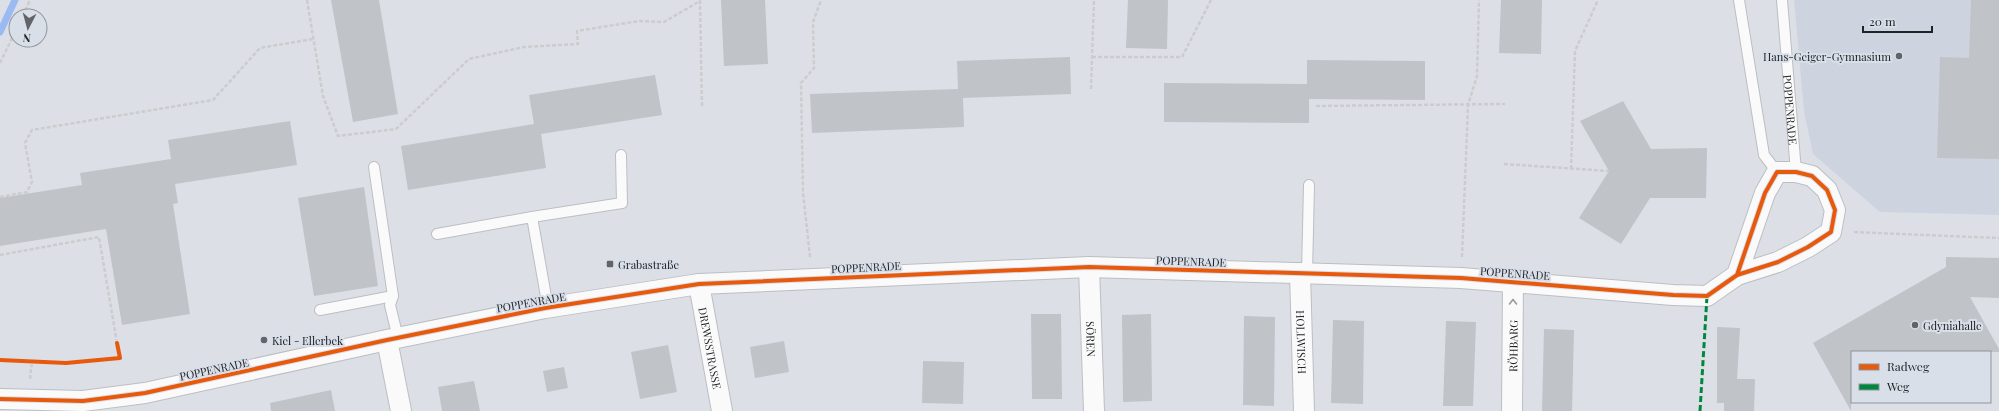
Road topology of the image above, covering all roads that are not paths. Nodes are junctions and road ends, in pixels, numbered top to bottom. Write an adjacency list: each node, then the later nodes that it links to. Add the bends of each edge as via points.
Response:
1 (1739, 0): 5 (lane, via 1764,155)
2 (1782, 0): 5 (lane, POPPENRADE)
3 (621, 155): 7 (lane, via 622,203)
4 (374, 168): 14 (lane)
5 (1786, 172): 11 (street, via 1765,193); 11 (street, POPPENRADE, via 1812,176 1827,190 1836,210 1831,232 1778,262)
6 (1309, 185): 10 (lane)
7 (532, 217): 8 (lane); 15 (lane)
8 (437, 234)
9 (1089, 267): 10 (street, POPPENRADE); 13 (street, POPPENRADE); 22 (street, SÖREN)
10 (1304, 273): 12 (street, POPPENRADE); 23 (street, HOLLWISCH)
11 (1737, 275): 12 (street, POPPENRADE, via 1707,296)
12 (1513, 282): 24 (street, RÖHBARG, one-way to 12)
13 (699, 284): 15 (street, POPPENRADE); 21 (street, DREWSSTRASSE)
14 (393, 296): 16 (lane); 17 (lane, via 390,305)
15 (548, 308): 17 (street, POPPENRADE)
16 (320, 310)
17 (393, 339): 19 (street, POPPENRADE); 20 (street)
18 (0, 399): 19 (street, POPPENRADE)
19 (84, 406)
20 (401, 411)
21 (722, 411)
22 (1094, 411)
23 (1304, 411)
24 (1512, 411)

